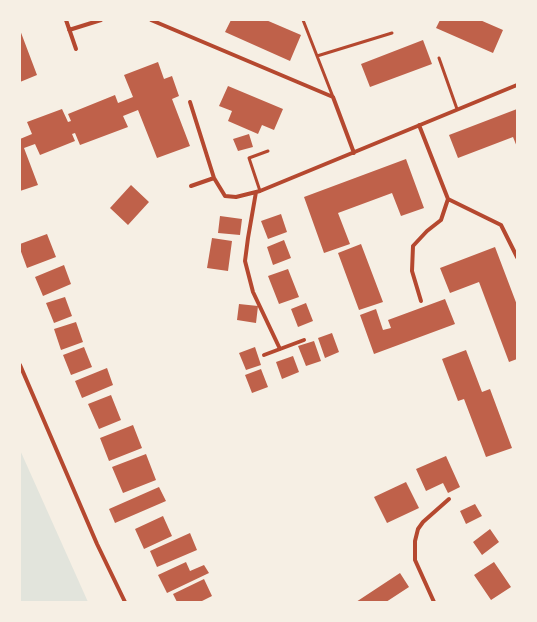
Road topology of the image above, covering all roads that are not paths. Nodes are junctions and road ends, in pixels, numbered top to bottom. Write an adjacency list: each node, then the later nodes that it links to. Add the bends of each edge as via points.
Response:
1 (66, 20): 5 (street)
2 (102, 20): 5 (street)
3 (151, 20): 11 (street)
4 (303, 20): 8 (lane)
5 (69, 30): 7 (street)
6 (392, 33): 8 (lane)
7 (76, 49)
8 (317, 56): 11 (lane)
9 (439, 58): 13 (lane)
10 (517, 85): 13 (street)
11 (333, 97): 16 (street)
12 (190, 102): 17 (street)
13 (457, 109): 14 (street)
14 (419, 125): 16 (street); 20 (street)
15 (268, 151): 19 (lane, via 249,158)
16 (354, 152): 19 (street)
17 (214, 178): 18 (street); 19 (street, via 225,196 236,197)
18 (191, 186)
19 (258, 191): 24 (street, via 245,261 252,292)
20 (448, 199): 21 (street, via 501,225); 22 (street, via 441,220 413,246 412,271)
21 (517, 257)
22 (421, 301)
23 (304, 340): 24 (street)
24 (280, 349): 25 (street)
25 (264, 355)
26 (20, 365): 28 (street, via 97,544)
27 (449, 499): 29 (street, via 423,522 415,541 415,560)
28 (125, 602)
29 (434, 602)

